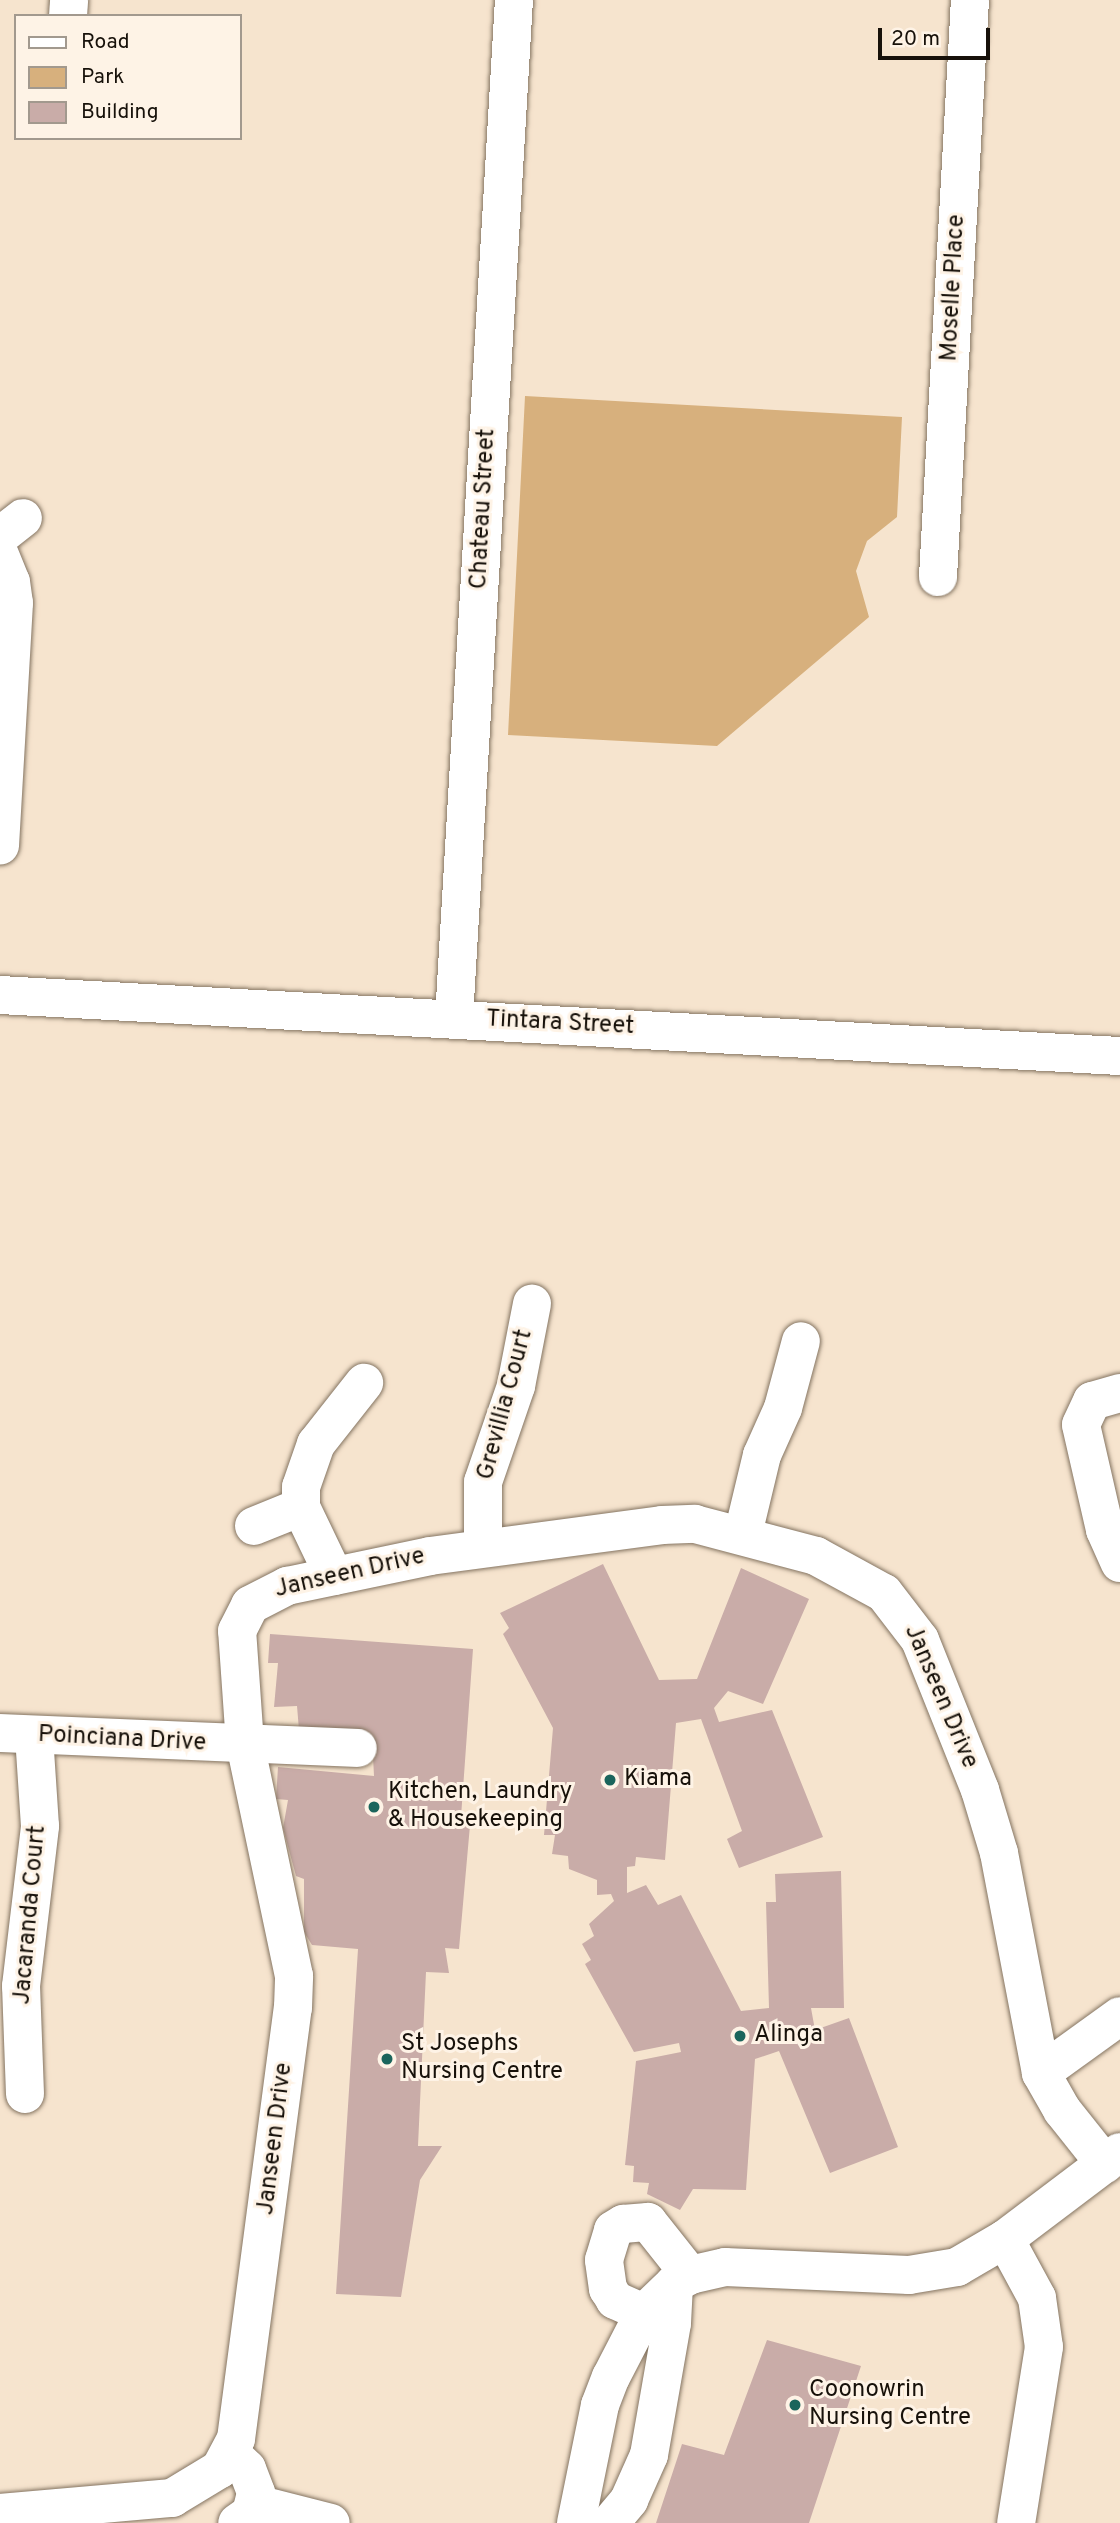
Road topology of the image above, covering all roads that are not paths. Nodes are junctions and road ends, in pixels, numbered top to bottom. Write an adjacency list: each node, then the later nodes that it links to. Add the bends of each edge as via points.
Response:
1 (514, 0): 7 (street, Chateau Street)
2 (970, 0): 4 (street, Moselle Place)
3 (0, 555): 5 (street, via 12,582 14,603)
4 (938, 577)
5 (0, 846)
6 (0, 995): 7 (street, Tintara Street)
7 (454, 1018): 8 (street, Tintara Street)
8 (1120, 1056)
9 (532, 1304): 16 (street, Grevillia Court, via 516,1386 487,1464 481,1504)
10 (800, 1341): 15 (street, via 783,1408 762,1455)
11 (364, 1383): 13 (street, via 306,1465)
12 (1120, 1393): 17 (street, via 1092,1401 1081,1425 1105,1530)
13 (301, 1507): 14 (street); 18 (street)
14 (254, 1527)
15 (743, 1534): 16 (street, Janseen Drive, via 695,1524 662,1525); 23 (street, Janseen Drive, via 816,1556 864,1579 905,1615 920,1640 980,1790 999,1853)
16 (483, 1548): 18 (street, Janseen Drive)
17 (1120, 1563)
18 (334, 1576): 20 (street, Janseen Drive, via 264,1594 240,1618 237,1679)
19 (17, 1735): 20 (street, Poinciana Drive); 24 (street, Jacaranda Court, via 40,1826 21,1986)
20 (245, 1744): 21 (street, Poinciana Drive); 29 (street, Janseen Drive, via 294,1976 240,2420)
21 (358, 1748)
22 (1120, 2016): 23 (street)
23 (1041, 2073): 25 (street, Janseen Drive, via 1062,2110)
24 (25, 2094)
25 (1113, 2158): 26 (street)
26 (1006, 2239): 27 (street, via 977,2258 933,2273 725,2267); 37 (street, via 1037,2298 1044,2347)
27 (682, 2280): 28 (street); 28 (street, via 648,2222 623,2224 613,2230 604,2260 608,2288 615,2300); 36 (street, via 649,2455 629,2500)
28 (643, 2313): 35 (street, via 600,2405)
29 (230, 2453): 30 (street, Janseen Drive); 32 (street, via 247,2469)
30 (184, 2510): 33 (street, Janseen Drive)
31 (0, 2513): 33 (street, Janseen Drive)
32 (246, 2513): 34 (street)
33 (84, 2514)
34 (331, 2523)
35 (576, 2523)
36 (611, 2523)
37 (1016, 2523)

